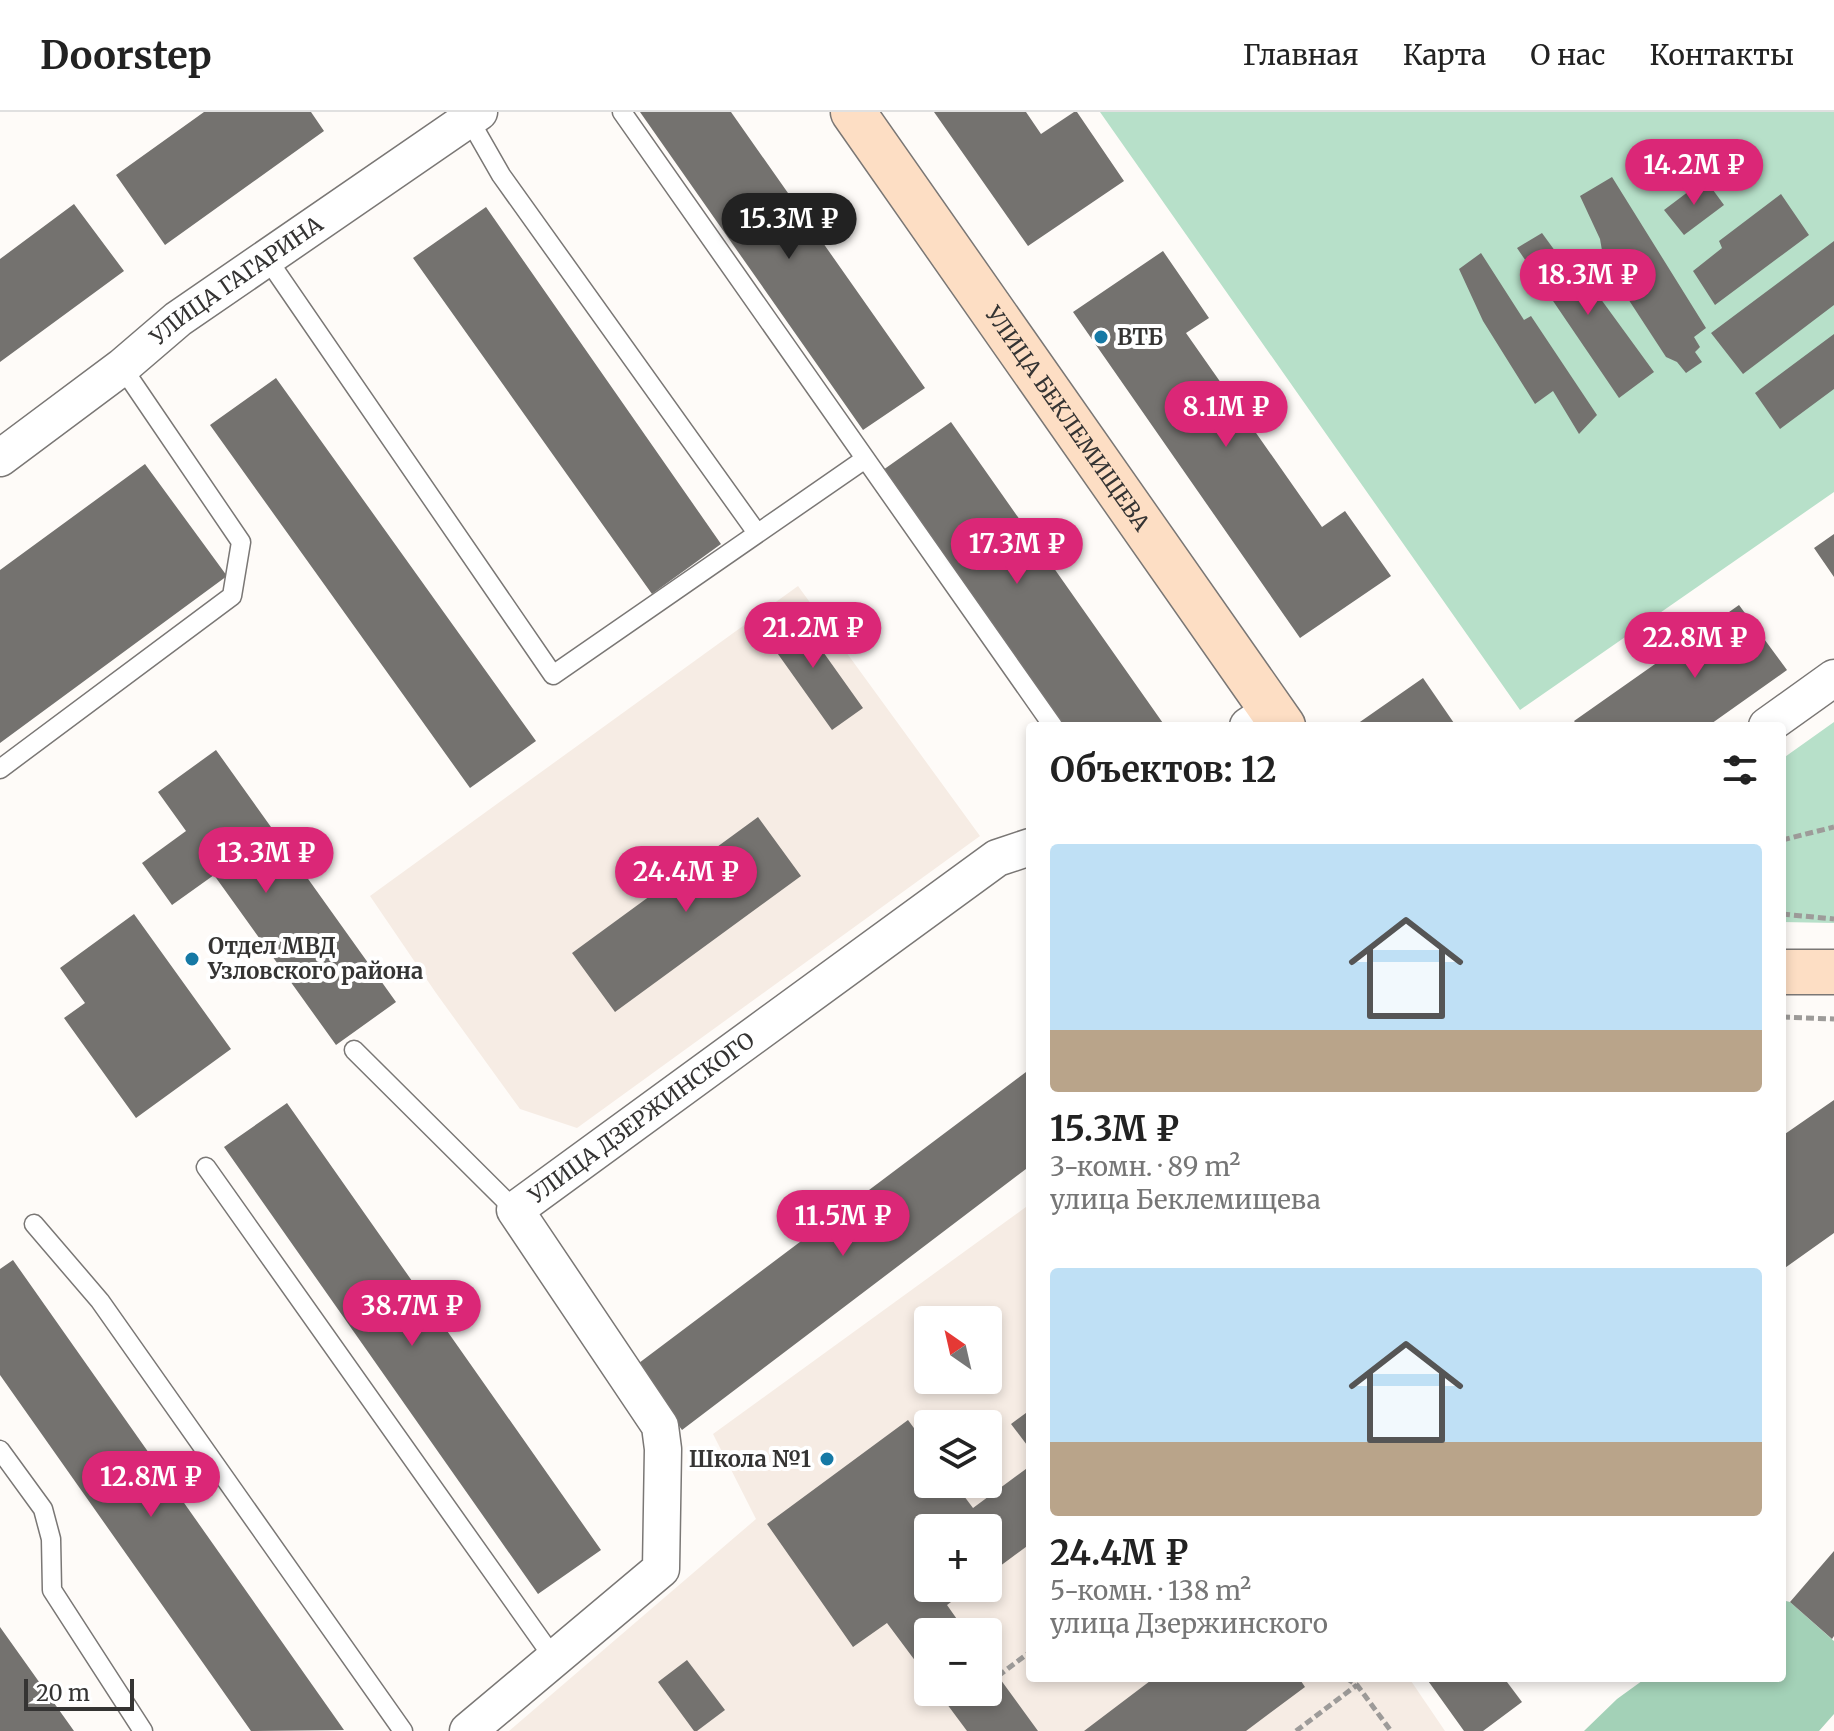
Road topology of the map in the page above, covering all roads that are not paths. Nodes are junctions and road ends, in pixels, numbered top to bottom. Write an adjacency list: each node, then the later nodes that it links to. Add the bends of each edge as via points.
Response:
1 (622, 112): 7 (lane)
2 (853, 112): 10 (main road, УЛИЦА БЕКЛЕМИЩЕВА)
3 (474, 116): 4 (street, УЛИЦА ГАГАРИНА); 8 (lane, via 501,175)
4 (266, 257): 5 (street, УЛИЦА ГАГАРИНА, via 178,319); 8 (lane, via 553,675)
5 (122, 367): 6 (street, УЛИЦА ГАГАРИНА); 13 (lane, via 241,542 232,596)
6 (0, 458)
7 (865, 459): 8 (lane); 11 (lane)
8 (757, 533)
9 (1834, 678): 12 (street)
10 (1268, 721)
11 (1050, 722)
12 (1773, 722)
13 (0, 769)
14 (1026, 848): 17 (street, УЛИЦА ДЗЕРЖИНСКОГО, via 997,858)
15 (354, 1050): 17 (lane)
16 (206, 1167): 20 (lane)
17 (515, 1210): 20 (street, УЛИЦА ДЗЕРЖИНСКОГО, via 660,1426 663,1449 661,1569)
18 (34, 1224): 22 (lane, via 100,1301)
19 (0, 1450): 21 (lane, via 43,1509 51,1539 52,1590)
20 (555, 1660): 23 (street, УЛИЦА ДЗЕРЖИНСКОГО)
21 (143, 1731)
22 (403, 1731)
23 (468, 1731)

